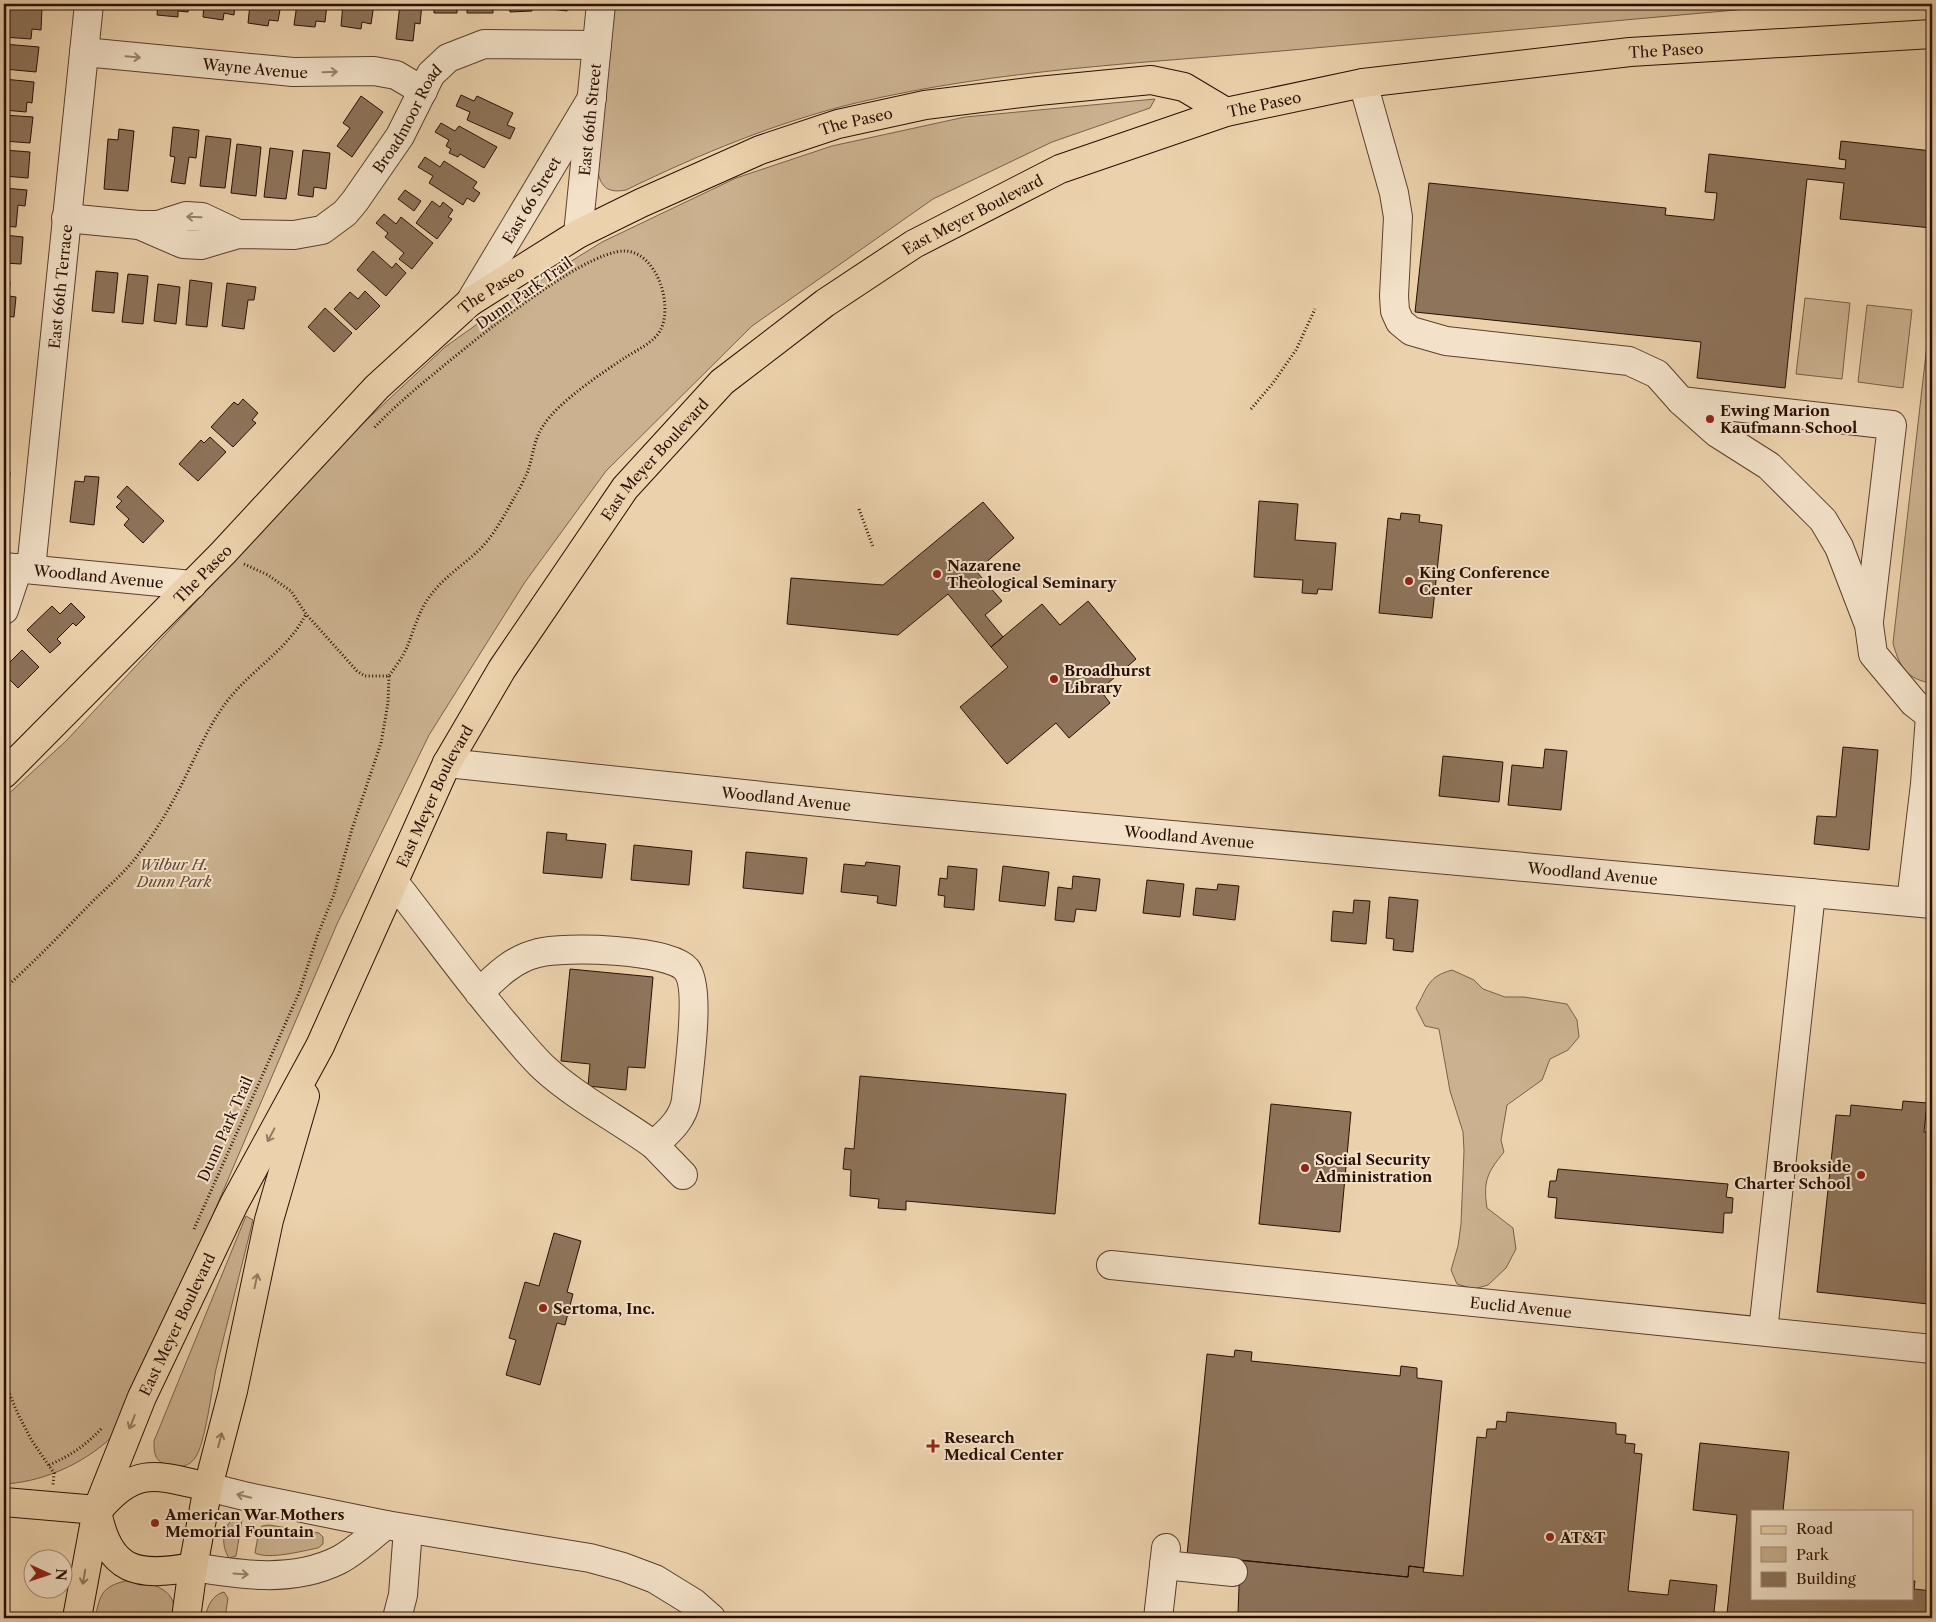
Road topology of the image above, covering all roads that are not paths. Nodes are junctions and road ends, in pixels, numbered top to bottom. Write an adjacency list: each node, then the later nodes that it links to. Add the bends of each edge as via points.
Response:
1 (89, 4): 5 (street, East 66th Terrace)
2 (601, 4): 4 (street, East 66th Street)
3 (1932, 34): 6 (main road, The Paseo, via 1630,52)
4 (597, 45): 7 (street, Broadmoor Road, via 484,44 448,58 431,74); 8 (street, East 66th Street)
5 (84, 52): 7 (street, Wayne Avenue, one-way to 7, via 293,72 374,71 396,75); 10 (street, East 66th Terrace)
6 (1362, 83): 9 (main road, The Paseo); 13 (street, via 1398,217 1394,296 1400,322 1411,330 1446,341 1629,361 1658,374)
7 (423, 91): 10 (street, Broadmoor Road, via 400,136 355,202 322,230 294,235 238,234 201,245 183,244 139,225)
8 (592, 98): 11 (street, East 66th Street); 12 (street, East 66 Street)
9 (1226, 112): 11 (main road, The Paseo, via 1184,87 1151,80 925,105 838,124 760,150); 19 (main road, East Meyer Boulevard, via 1060,169 914,244 825,303 722,382 625,488 502,669)
10 (66, 218): 14 (street, East 66th Terrace)
11 (578, 234): 12 (main road, The Paseo)
12 (470, 302): 15 (main road, The Paseo, via 377,387 234,559)
13 (1681, 401): 17 (street, via 1718,433 1770,466 1823,520 1839,547); 17 (street, via 1892,425)
14 (18, 568): 15 (street, Woodland Avenue); 16 (street, East 66th Terrace)
15 (192, 585): 20 (main road, The Paseo)
16 (4, 610)
17 (1869, 625): 18 (street, via 1873,654 1914,703)
18 (1931, 716): 23 (street)
19 (447, 763): 21 (main road, East Meyer Boulevard); 22 (street, Woodland Avenue, via 906,811)
20 (4, 774)
21 (394, 882): 24 (street); 25 (main road, East Meyer Boulevard)
22 (1810, 893): 23 (street, Woodland Avenue); 29 (street)
23 (1921, 903)
24 (479, 993): 26 (street, via 550,1073); 26 (street, via 510,964 537,953 559,949 663,957 687,969 694,996 685,1109 676,1124)
25 (320, 1046): 31 (main road, East Meyer Boulevard, one-way to 25, via 233,1391 269,1220); 33 (main road, East Meyer Boulevard, one-way to 33, via 230,1212 142,1397)
26 (654, 1145): 27 (street)
27 (683, 1175)
28 (1111, 1265): 29 (street, Euclid Avenue)
29 (1763, 1332): 30 (street, Euclid Avenue)
30 (1932, 1349)
31 (208, 1487): 33 (main road, via 176,1479 148,1477 123,1485); 34 (street, one-way to 31); 35 (main road)
32 (4, 1502): 33 (main road)
33 (97, 1510): 35 (main road, via 106,1541 123,1562 136,1570 150,1572); 37 (main road, East Meyer Boulevard, one-way to 37)
34 (397, 1527): 35 (street, one-way to 34, via 266,1576 308,1572 340,1559); 39 (street, via 403,1595); 40 (street, via 590,1558 623,1567 654,1579 694,1603)
35 (193, 1567): 38 (main road)
36 (1233, 1572): 41 (street, via 1165,1557)
37 (77, 1618)
38 (186, 1618)
39 (397, 1618)
40 (711, 1618)
41 (1158, 1618)

